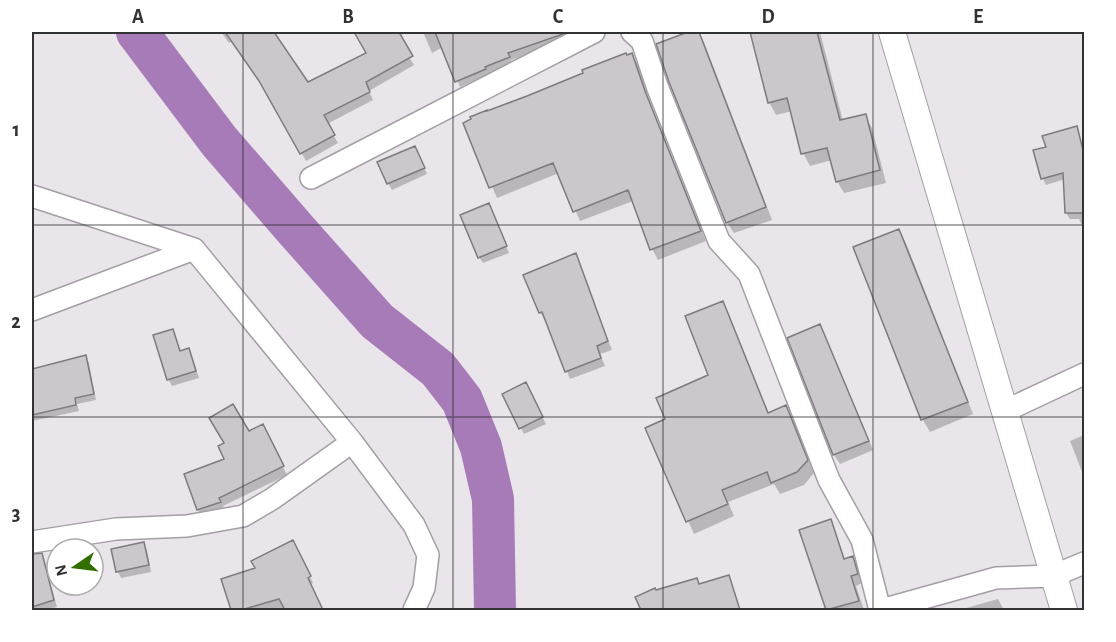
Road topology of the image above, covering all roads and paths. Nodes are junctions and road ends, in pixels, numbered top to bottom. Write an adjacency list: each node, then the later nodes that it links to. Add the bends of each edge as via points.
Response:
1 (594, 32): 4 (street)
2 (632, 32): 15 (street, via 642,41 719,241 749,274 829,480 862,540)
3 (892, 32): 9 (street)
4 (311, 178)
5 (32, 196): 6 (street)
6 (194, 249): 7 (street); 10 (street)
7 (32, 310)
8 (1084, 374): 9 (street)
9 (1005, 411): 13 (street)
10 (352, 442): 11 (street, via 243,516 187,526 116,529); 14 (street, via 414,525 428,555 424,588)
11 (32, 542)
12 (1084, 563): 13 (street)
13 (1053, 576): 15 (street, via 996,578); 16 (street)
14 (414, 610)
15 (880, 610)
16 (1064, 610)

